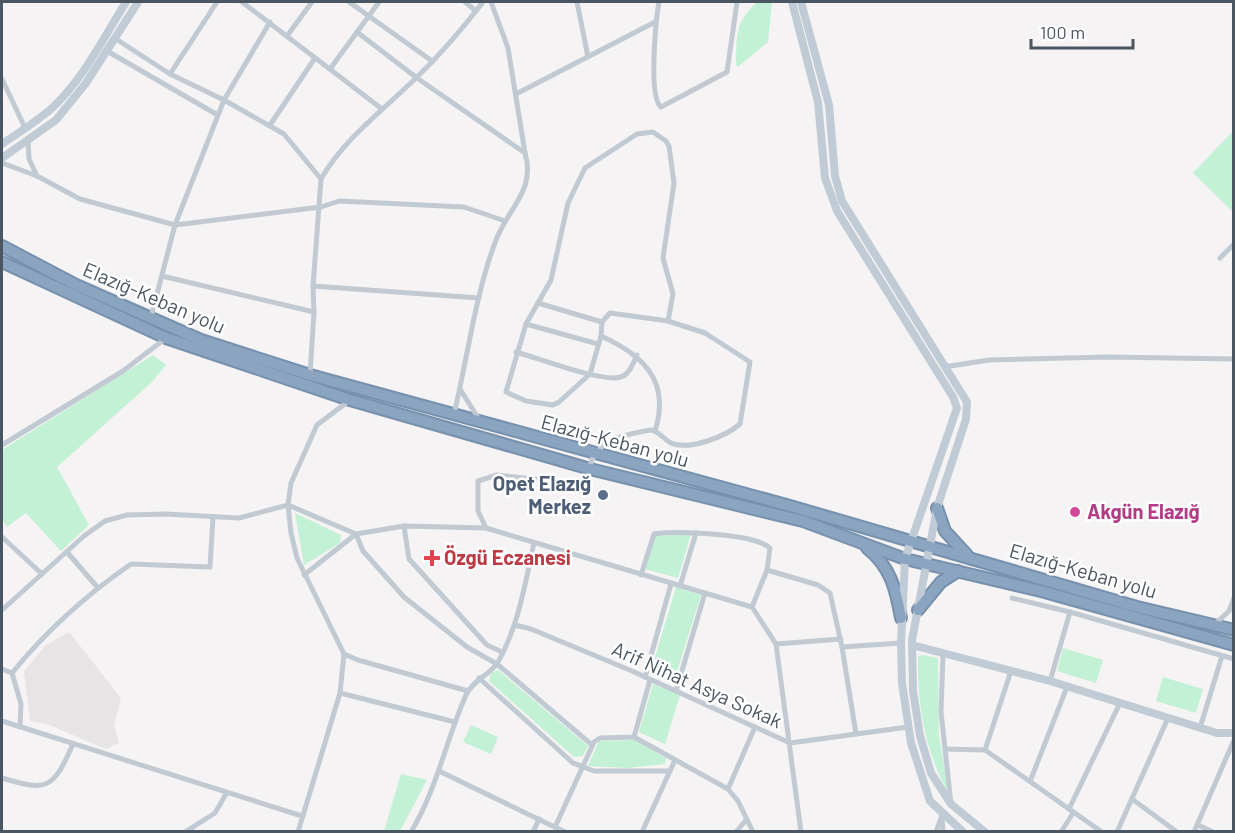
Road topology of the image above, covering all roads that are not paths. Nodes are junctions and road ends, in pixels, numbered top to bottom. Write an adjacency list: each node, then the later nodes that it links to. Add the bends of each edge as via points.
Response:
1 (126, 2): 36 (main road, via 68,90)
2 (138, 2): 22 (main road)
3 (216, 2): 28 (street)
4 (242, 2): 18 (street)
5 (312, 2): 21 (street)
6 (349, 2): 17 (street)
7 (379, 2): 17 (street)
8 (465, 2): 16 (street)
9 (483, 2): 16 (street)
10 (491, 2): 31 (street, via 508,48)
11 (577, 2): 24 (street)
12 (659, 2): 19 (street)
13 (737, 2): 19 (street, via 726,72 661,107 654,90)
14 (792, 2): 88 (main road, via 818,102 828,191 957,408)
15 (801, 2): 68 (main road, via 829,105 835,176 842,201)
16 (476, 11): 26 (street)
17 (369, 16): 20 (street); 26 (street)
18 (270, 22): 21 (street); 32 (street)
19 (655, 22): 24 (street)
20 (357, 32): 27 (street); 29 (street)
21 (287, 36): 25 (street)
22 (116, 39): 23 (main road); 28 (street)
23 (107, 51): 34 (street); 37 (main road, via 56,120)
24 (588, 57): 31 (street)
25 (315, 58): 27 (street); 35 (street)
26 (432, 61): 29 (street)
27 (330, 69): 33 (street)
28 (170, 74): 32 (street)
29 (417, 78): 33 (street); 39 (street)
30 (2, 80): 36 (street)
31 (516, 94): 39 (street)
32 (224, 100): 34 (street); 35 (street)
33 (382, 109): 43 (street, via 329,165)
34 (216, 114): 46 (street)
35 (270, 125): 43 (street, via 294,143)
36 (25, 128): 38 (main road)
37 (28, 141): 40 (main road); 42 (street, via 29,159)
38 (2, 144)
39 (525, 153): 45 (street, via 526,189)
40 (2, 158)
41 (2, 164): 42 (street)
42 (37, 176): 46 (street, via 80,199)
43 (321, 179): 44 (street)
44 (321, 207): 45 (street, via 339,201 448,205 477,209); 46 (street); 52 (street)
45 (505, 220): 53 (street)
46 (175, 225): 51 (street)
47 (1233, 244): 49 (street)
48 (2, 246): 56 (highway, Elazığ-Keban yolu)
49 (1220, 258)
50 (2, 262): 61 (highway, Elazığ-Keban yolu)
51 (162, 276): 55 (street); 56 (street)
52 (313, 286): 53 (street); 55 (street)
53 (479, 298): 71 (street)
54 (538, 303): 57 (street, via 554,272 569,198 585,168 649,131 666,141 674,183 663,258 673,294); 58 (street); 59 (street)
55 (314, 312): 70 (street)
56 (151, 319): 70 (highway, Elazığ-Keban yolu, via 201,340)
57 (668, 321): 58 (street, via 610,313); 75 (street, via 705,333 750,362 740,424 734,429 683,445 674,444)
58 (602, 322): 60 (street)
59 (526, 324): 62 (street); 63 (street)
60 (601, 336): 62 (street); 64 (street)
61 (166, 338): 72 (highway, Elazığ-Keban yolu); 76 (street, via 123,371)
62 (598, 344): 69 (street)
63 (516, 352): 69 (street); 69 (street, via 506,388 514,397 553,405)
64 (637, 355): 69 (street, via 622,377); 75 (street, via 648,368 659,398 661,414)
65 (1226, 358): 66 (street); 67 (street); 68 (street, via 989,360)
66 (1233, 359)
67 (1233, 363)
68 (944, 367): 81 (main road, via 968,408)
69 (590, 374)
70 (310, 375): 73 (highway, Elazığ-Keban yolu)
71 (460, 389): 73 (street); 74 (street)
72 (350, 400): 78 (highway, Elazığ-Keban yolu); 80 (street, via 317,425 291,483)
73 (454, 416): 74 (highway, Elazığ-Keban yolu)
74 (482, 424): 77 (highway, Elazığ-Keban yolu)
75 (655, 431): 77 (street, via 612,440)
76 (2, 445)
77 (593, 454): 78 (street); 88 (highway, Elazığ-Keban yolu)
78 (589, 468): 89 (highway, Elazığ-Keban yolu, via 803,521)
79 (561, 482): 84 (street, via 497,475 478,481 478,511)
80 (288, 505): 82 (street, via 239,518); 86 (street); 99 (street, via 291,533)
81 (937, 508): 91 (main road); 93 (highway, via 949,537)
82 (213, 517): 92 (street, via 127,515 105,521); 103 (street, via 210,567 131,564)
83 (404, 526): 84 (street); 86 (street); 121 (street, via 409,559 487,645)
84 (486, 528): 90 (street)
85 (696, 533): 96 (street, via 768,546 771,551); 100 (street, via 654,534); 102 (street)
86 (356, 534): 99 (street); 126 (street, via 363,551 404,597 467,647)
87 (2, 537): 98 (street)
88 (912, 540): 91 (highway, Elazığ-Keban yolu); 94 (main road)
89 (860, 542): 94 (highway, Elazığ-Keban yolu); 111 (highway, via 891,576)
90 (534, 543): 100 (street); 112 (street)
91 (931, 546): 93 (highway, Elazığ-Keban yolu); 95 (main road)
92 (67, 552): 98 (street); 103 (street)
93 (969, 557): 113 (highway, Elazığ-Keban yolu)
94 (905, 559): 95 (highway, Elazığ-Keban yolu); 111 (main road)
95 (926, 564): 97 (highway, Elazığ-Keban yolu); 109 (main road)
96 (767, 570): 107 (street); 115 (street, via 825,588 832,599)
97 (958, 571): 109 (highway, via 941,582); 119 (highway, Elazığ-Keban yolu)
98 (42, 574): 108 (street)
99 (304, 575): 122 (street)
100 (641, 575): 101 (street)
101 (671, 584): 102 (street); 131 (street)
102 (680, 586): 104 (street)
103 (98, 588): 129 (street, via 60,620)
104 (705, 593): 107 (street); 135 (street)
105 (1012, 598): 110 (street)
106 (1233, 598): 113 (street, via 1229,611)
107 (752, 607): 117 (street)
108 (2, 610)
109 (918, 610): 118 (main road)
110 (1070, 612): 124 (street); 132 (street)
111 (901, 618): 116 (main road)
112 (515, 625): 121 (street); 131 (street, Arif Nihat Asya Sokak)
113 (1214, 626): 114 (highway, Elazığ-Keban yolu)
114 (1233, 630)
115 (841, 639): 117 (street); 120 (street)
116 (901, 643): 120 (street); 142 (main road)
117 (776, 644): 149 (street)
118 (912, 645): 123 (main road); 163 (main road, via 913,691 920,736 931,773)
119 (1233, 645)
120 (842, 647): 146 (street)
121 (502, 652): 126 (street)
122 (344, 654): 134 (street); 136 (street)
123 (944, 654): 128 (main road); 152 (street, via 941,712)
124 (1222, 656): 125 (street); 144 (street)
125 (1233, 659)
126 (497, 664): 130 (street); 151 (street)
127 (2, 669): 129 (street)
128 (1011, 671): 132 (main road); 153 (street)
129 (12, 673): 141 (street, via 21,704)
130 (479, 678): 134 (street); 155 (street, via 573,763)
131 (648, 679): 135 (street, Arif Nihat Asya Sokak); 147 (street)
132 (1050, 681): 133 (main road)
133 (1067, 687): 137 (main road); 159 (street)
134 (468, 691): 140 (street)
135 (675, 691): 143 (street, Arif Nihat Asya Sokak)
136 (340, 693): 140 (street); 166 (street)
137 (1120, 703): 138 (main road); 164 (street)
138 (1168, 718): 144 (main road); 162 (street)
139 (2, 721): 141 (street)
140 (455, 722): 156 (street)
141 (20, 727): 150 (street)
142 (908, 727): 146 (street, Arif Nihat Asya Sokak); 165 (main road, via 930,801)
143 (755, 728): 149 (street, Arif Nihat Asya Sokak); 160 (street)
144 (1200, 728): 145 (main road)
145 (1233, 733)
146 (856, 734): 149 (street, Arif Nihat Asya Sokak)
147 (634, 737): 151 (street, via 600,738); 154 (street)
148 (1233, 740): 169 (street)
149 (790, 743): 179 (street)
150 (74, 744): 158 (street, via 52,780 43,786); 161 (street)
151 (592, 745): 155 (street)
152 (945, 748): 153 (street); 163 (street)
153 (985, 750): 159 (street)
154 (675, 760): 157 (street); 160 (street)
155 (582, 766): 157 (street, via 594,771); 170 (street)
156 (439, 771): 167 (street); 173 (street)
157 (670, 771): 176 (street)
158 (2, 778)
159 (1031, 779): 164 (street)
160 (728, 789): 168 (street)
161 (226, 794): 166 (street); 171 (street, via 214,813)
162 (1132, 799): 186 (street); 187 (street)
163 (951, 804): 183 (main road)
164 (1071, 811): 184 (street); 185 (street)
165 (942, 815): 180 (street); 181 (street); 182 (main road)
166 (303, 816): 172 (street)
167 (539, 819): 170 (street); 174 (street)
168 (746, 820): 177 (street); 178 (street)
169 (1198, 825): 188 (street); 189 (street)
170 (555, 827): 175 (street)
171 (185, 831)
172 (298, 831)
173 (411, 831)
174 (533, 831)
175 (565, 831)
176 (642, 831)
177 (736, 831)
178 (753, 831)
179 (801, 831)
180 (936, 831)
181 (943, 831)
182 (963, 831)
183 (985, 831)
184 (1061, 831)
185 (1102, 831)
186 (1118, 831)
187 (1177, 831)
188 (1194, 831)
189 (1213, 831)

